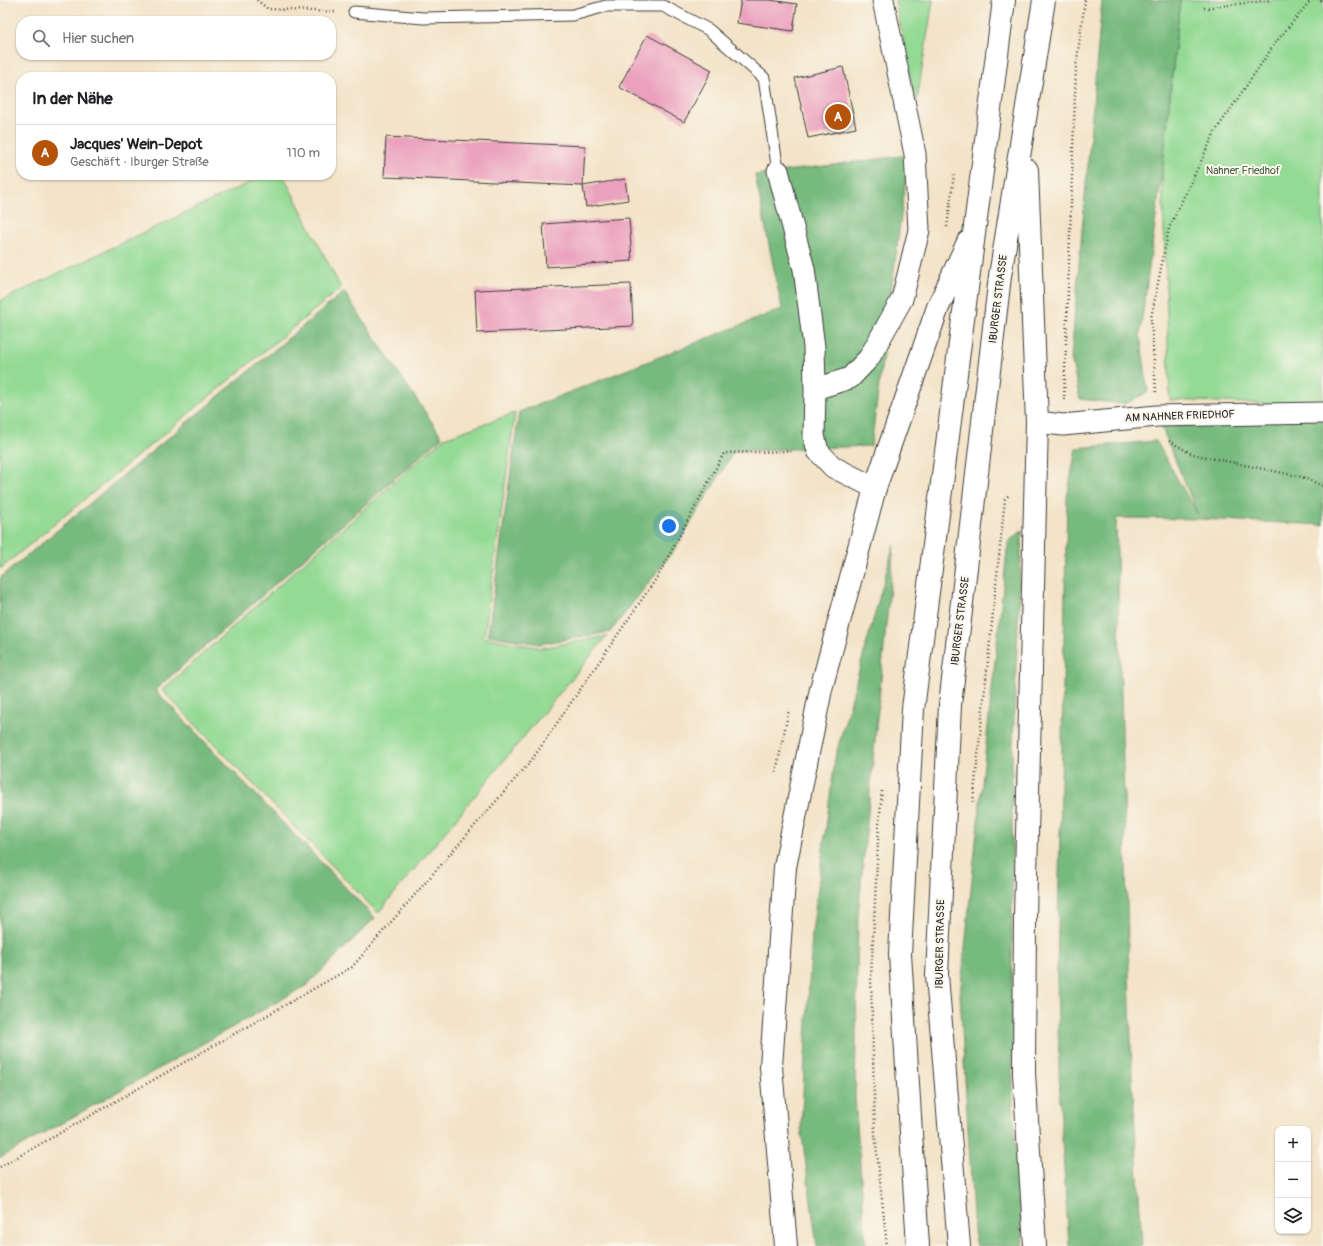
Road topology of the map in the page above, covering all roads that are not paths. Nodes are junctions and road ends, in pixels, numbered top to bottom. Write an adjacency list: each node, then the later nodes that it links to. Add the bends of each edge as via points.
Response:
1 (883, 0): 8 (street, via 915,154 919,230 902,299 869,358 850,378)
2 (1004, 0): 7 (main road)
3 (1044, 0): 5 (main road, IBURGER STRASSE)
4 (354, 12): 6 (lane, via 423,18 573,15 606,6 663,6 709,30 764,78)
5 (1025, 123): 10 (main road); 14 (main road, IBURGER STRASSE, via 1000,276 950,705 937,975)
6 (778, 171): 8 (street, via 804,269 814,347)
7 (976, 223): 11 (main road, via 938,307); 13 (main road, via 912,725 900,954)
8 (816, 389): 11 (street, via 814,436 818,451 833,467)
9 (1323, 413): 10 (street, AM NAHNER FRIEDHOF, via 1157,416 1063,425)
10 (1037, 422): 15 (main road, via 1024,1066)
11 (875, 488): 12 (main road, via 821,689 785,867 771,1068)
12 (786, 1246)
13 (918, 1246)
14 (959, 1246)
15 (1035, 1246)

